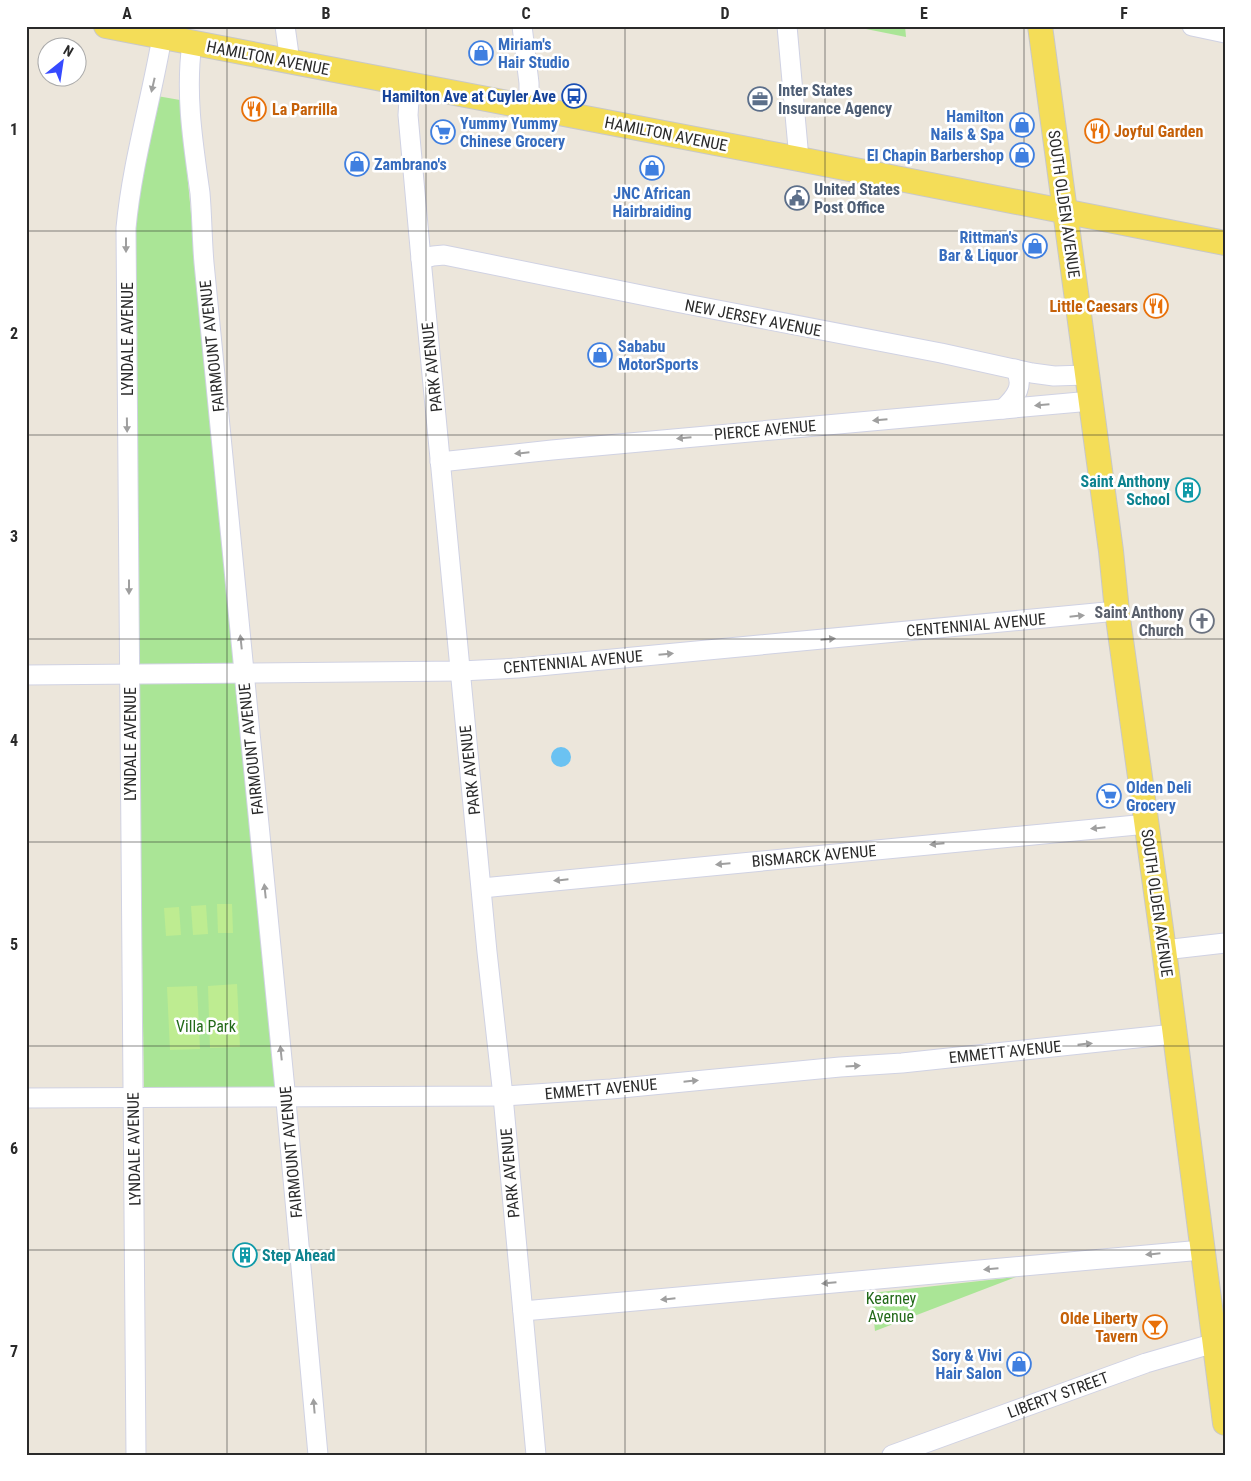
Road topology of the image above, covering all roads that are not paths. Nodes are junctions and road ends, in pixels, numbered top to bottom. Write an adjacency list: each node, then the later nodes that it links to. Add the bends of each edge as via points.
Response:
1 (106, 26): 8 (main road, HAMILTON AVENUE)
2 (285, 26): 10 (street)
3 (522, 26): 12 (street)
4 (787, 26): 13 (street)
5 (1040, 26): 14 (main road, SOUTH OLDEN AVENUE)
6 (1192, 26): 7 (street)
7 (1225, 33)
8 (162, 37): 9 (main road, HAMILTON AVENUE); 26 (street, LYNDALE AVENUE, one-way to 26, via 139,142 126,228)
9 (192, 43): 10 (main road, HAMILTON AVENUE); 24 (street, FAIRMOUNT AVENUE, one-way to 9, via 192,139 189,77)
10 (290, 62): 11 (main road, HAMILTON AVENUE)
11 (410, 85): 12 (main road, HAMILTON AVENUE); 16 (street, PARK AVENUE, via 408,115)
12 (529, 108): 13 (main road, HAMILTON AVENUE)
13 (799, 159): 14 (main road, HAMILTON AVENUE)
14 (1066, 212): 15 (main road, HAMILTON AVENUE); 18 (main road, SOUTH OLDEN AVENUE)
15 (1225, 244)
16 (421, 259): 17 (street, NEW JERSEY AVENUE, via 444,255); 21 (street, PARK AVENUE)
17 (1015, 369): 18 (street, NEW JERSEY AVENUE, via 1054,376); 20 (street, via 1020,376 1019,388)
18 (1087, 375): 19 (main road, SOUTH OLDEN AVENUE)
19 (1091, 401): 20 (street, PIERCE AVENUE, one-way to 20); 22 (main road, SOUTH OLDEN AVENUE)
20 (1003, 409): 21 (street, PIERCE AVENUE, one-way to 21)
21 (440, 462): 23 (street, PARK AVENUE)
22 (1117, 611): 23 (street, CENTENNIAL AVENUE, one-way to 22); 27 (main road, SOUTH OLDEN AVENUE)
23 (461, 671): 24 (street, CENTENNIAL AVENUE); 28 (street, PARK AVENUE)
24 (244, 673): 26 (street, CENTENNIAL AVENUE); 34 (street, FAIRMOUNT AVENUE, one-way to 24)
25 (26, 675): 26 (street, CENTENNIAL AVENUE)
26 (130, 675): 35 (street, LYNDALE AVENUE)
27 (1147, 824): 28 (street, BISMARCK AVENUE, one-way to 28); 30 (main road, SOUTH OLDEN AVENUE)
28 (482, 888): 32 (street, PARK AVENUE)
29 (1225, 943): 30 (street)
30 (1164, 950): 31 (main road, SOUTH OLDEN AVENUE)
31 (1174, 1034): 32 (street, EMMETT AVENUE, one-way to 31, via 902,1063); 36 (main road, SOUTH OLDEN AVENUE)
32 (503, 1096): 34 (street, EMMETT AVENUE); 37 (street, PARK AVENUE)
33 (26, 1098): 35 (street, EMMETT AVENUE)
34 (286, 1098): 35 (street, EMMETT AVENUE); 41 (street, FAIRMOUNT AVENUE, one-way to 34)
35 (133, 1099): 40 (street, LYNDALE AVENUE)
36 (1202, 1250): 37 (street, one-way to 37); 38 (main road, SOUTH OLDEN AVENUE)
37 (523, 1312): 42 (street, PARK AVENUE)
38 (1219, 1341): 39 (main road, SOUTH OLDEN AVENUE); 43 (street, LIBERTY STREET, via 1146,1363)
39 (1225, 1423)
40 (136, 1455)
41 (318, 1455)
42 (536, 1455)
43 (892, 1455)

